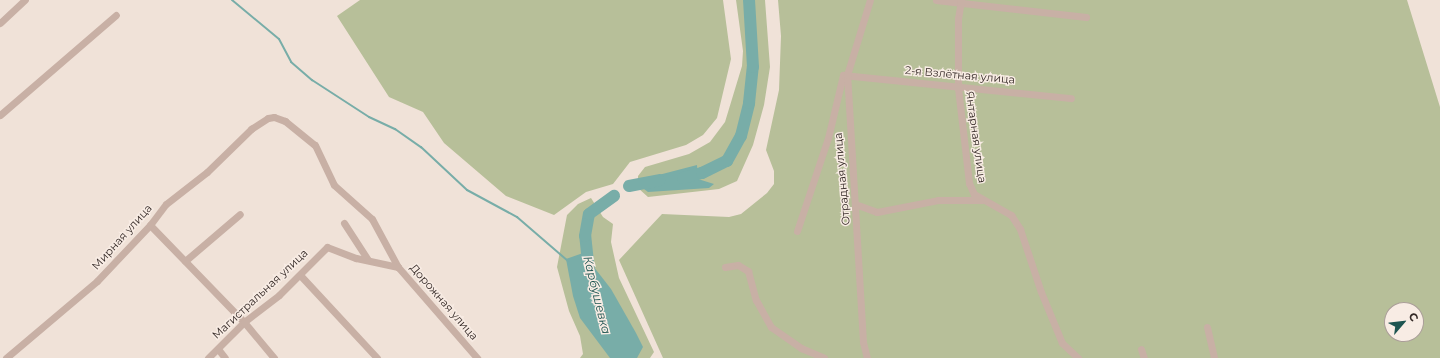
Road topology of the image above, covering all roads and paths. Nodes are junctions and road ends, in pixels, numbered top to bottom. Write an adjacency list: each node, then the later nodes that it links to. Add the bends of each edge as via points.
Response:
1 (25, 0): 7 (street)
2 (870, 0): 8 (street, Отрадная улица)
3 (936, 0): 4 (street)
4 (961, 2): 6 (street); 9 (street, Янтарная улица)
5 (116, 15): 11 (street)
6 (1086, 17)
7 (0, 23)
8 (847, 75): 9 (street, 2-я Взлётная улица); 13 (street, Отрадная улица); 17 (street, via 844,75 828,138)
9 (958, 88): 10 (street, 2-я Взлётная улица, via 1017,91); 12 (street, Янтарная улица, via 968,183 974,194)
10 (1071, 98)
11 (0, 115)
12 (982, 200): 13 (street, via 938,200 877,212); 36 (street, via 1011,215 1020,229 1041,292 1062,343)
13 (855, 204): 35 (street, Отрадная улица, via 863,342)
14 (240, 214): 20 (street)
15 (344, 223): 19 (street)
16 (150, 225): 20 (street); 21 (street, Мирная улица, via 166,204 207,172 260,121 274,117 286,121 315,145 334,185 372,219); 28 (street, Мирная улица, via 97,281)
17 (797, 231)
18 (327, 247): 19 (street, Дорожная улица); 23 (street, Магистральная улица)
19 (368, 260): 21 (street, Дорожная улица)
20 (185, 261): 24 (street)
21 (398, 267): 33 (street, Дорожная улица)
22 (725, 267): 34 (street, via 738,265 748,271 756,300 771,327 801,348)
23 (300, 275): 24 (street, Магистральная улица); 32 (street)
24 (244, 322): 26 (street, Магистральная улица); 31 (street)
25 (1207, 327): 38 (street)
26 (218, 349): 29 (street, Магистральная улица); 30 (street)
27 (1141, 349): 37 (street)
28 (6, 358)
29 (208, 358)
30 (225, 358)
31 (274, 358)
32 (377, 358)
33 (477, 358)
34 (824, 358)
35 (867, 358)
36 (1078, 358)
37 (1144, 358)
38 (1214, 358)

